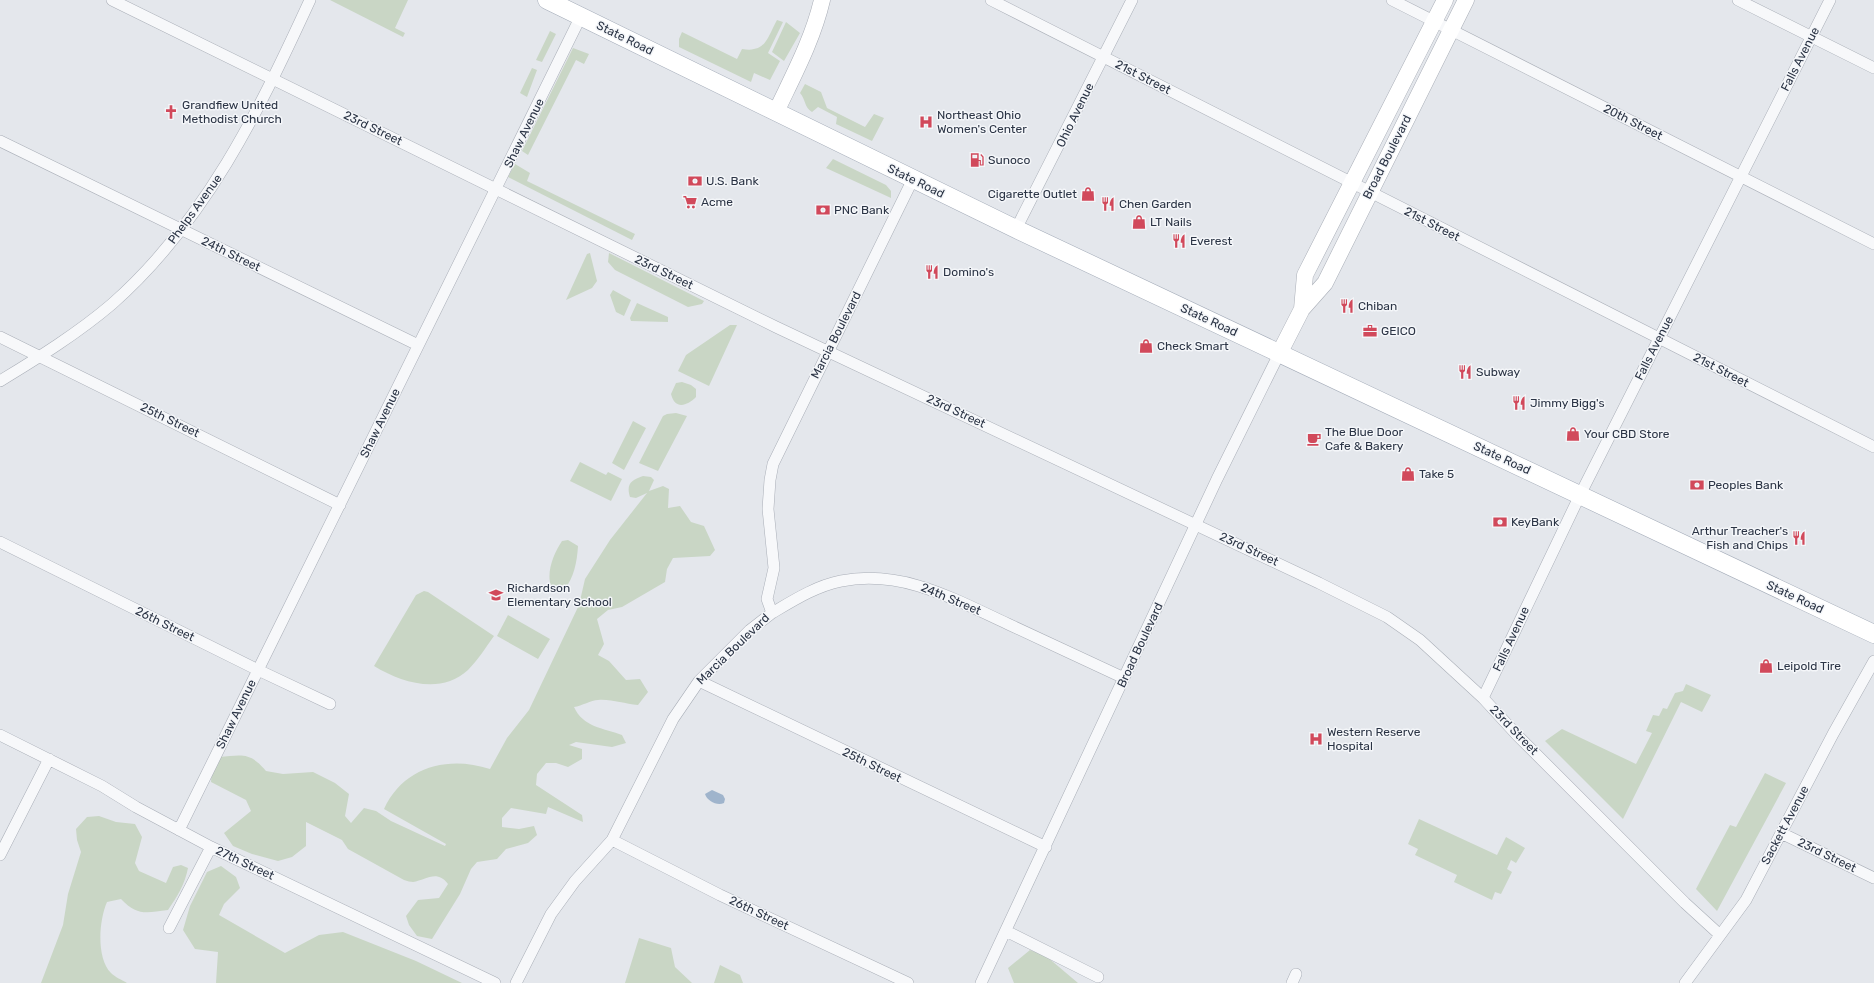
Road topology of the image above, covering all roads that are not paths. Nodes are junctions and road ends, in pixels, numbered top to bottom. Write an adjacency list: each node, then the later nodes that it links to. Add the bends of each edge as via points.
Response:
1 (112, 0): 18 (street, 23rd Street)
2 (310, 0): 18 (street, Phelps Avenue)
3 (547, 0): 12 (main road, State Road)
4 (822, 0): 19 (main road, via 804,52)
5 (991, 0): 16 (street, 21st Street)
6 (1132, 0): 16 (street, Ohio Avenue)
7 (1392, 0): 13 (street, 20th Street)
8 (1446, 0): 13 (main road, Broad Boulevard)
9 (1466, 0): 14 (main road, Broad Boulevard)
10 (1738, 0): 15 (street)
11 (1830, 0): 15 (street, Falls Avenue)
12 (581, 16): 19 (main road, State Road); 24 (street, Shaw Avenue)
13 (1434, 22): 14 (street, 20th Street); 23 (main road, Broad Boulevard)
14 (1451, 30): 21 (street, 20th Street); 25 (main road, Broad Boulevard)
15 (1811, 37): 17 (street); 21 (street, Falls Avenue)
16 (1104, 57): 23 (street, 21st Street); 26 (street, Ohio Avenue)
17 (1874, 68)
18 (272, 78): 24 (street, 23rd Street); 27 (street, Phelps Avenue, via 234,152 208,195)
19 (776, 112): 22 (main road, State Road)
20 (0, 141): 27 (street, 24th Street)
21 (1742, 176): 28 (street, 20th Street); 31 (street, Falls Avenue)
22 (913, 179): 26 (main road, State Road); 33 (street, Marcia Boulevard)
23 (1353, 184): 25 (street, 21st Street); 29 (main road, Broad Boulevard, via 1305,274)
24 (497, 188): 32 (street, Shaw Avenue); 33 (street, 23rd Street, via 645,263)
25 (1369, 192): 29 (main road, Broad Boulevard, via 1325,283); 31 (street, 21st Street)
26 (1016, 229): 34 (main road, State Road)
27 (182, 230): 32 (street, 24th Street); 35 (street, Phelps Avenue, via 143,274 112,303 83,327)
28 (1874, 244)
29 (1302, 309): 34 (main road, Broad Boulevard)
30 (0, 337): 35 (street, 25th Street)
31 (1658, 338): 37 (street, 21st Street); 38 (street, Falls Avenue)
32 (418, 345): 39 (street, Shaw Avenue)
33 (829, 351): 40 (street, 23rd Street); 42 (street, Marcia Boulevard, via 788,430 772,469 768,514 774,568 766,599)
34 (1279, 354): 38 (main road, State Road); 40 (street, Broad Boulevard, via 1257,395)
35 (38, 356): 36 (street, Phelps Avenue); 39 (street, 25th Street)
36 (0, 381)
37 (1874, 447)
38 (1580, 495): 43 (main road, State Road); 48 (street, Falls Avenue)
39 (340, 505): 45 (street, Shaw Avenue)
40 (1197, 524): 46 (street, Broad Boulevard); 48 (street, 23rd Street, via 1387,617 1420,640)
41 (0, 542): 45 (street, 26th Street)
42 (772, 613): 46 (street, 24th Street, via 813,590 841,581 876,578 897,580 936,590); 47 (street, Marcia Boulevard, via 750,630)
43 (1874, 634)
44 (1874, 661): 53 (street, Sackett Avenue)
45 (258, 670): 49 (street, 26th Street); 52 (street, Shaw Avenue)
46 (1124, 678): 56 (street, Broad Boulevard)
47 (699, 681): 54 (street, Marcia Boulevard, via 673,719); 56 (street, 25th Street)
48 (1483, 698): 61 (street, 23rd Street, via 1517,735)
49 (330, 704)
50 (0, 736): 51 (street, 27th Street)
51 (48, 759): 52 (street, 27th Street); 57 (street)
52 (179, 830): 55 (street, 27th Street)
53 (1781, 833): 58 (street, 23rd Street); 61 (street, Sackett Avenue, via 1746,900)
54 (612, 840): 64 (street, Marcia Boulevard, via 575,881 552,914); 65 (street, 26th Street, via 720,895)
55 (211, 846): 59 (street); 63 (street, 27th Street)
56 (1046, 847): 60 (street, Broad Boulevard)
57 (0, 855)
58 (1874, 878)
59 (169, 928)
60 (1006, 931): 62 (street); 66 (street, Broad Boulevard)
61 (1720, 936): 67 (street, Sackett Avenue)
62 (1098, 977)
63 (495, 983)
64 (516, 983)
65 (908, 983)
66 (981, 983)
67 (1685, 983)

